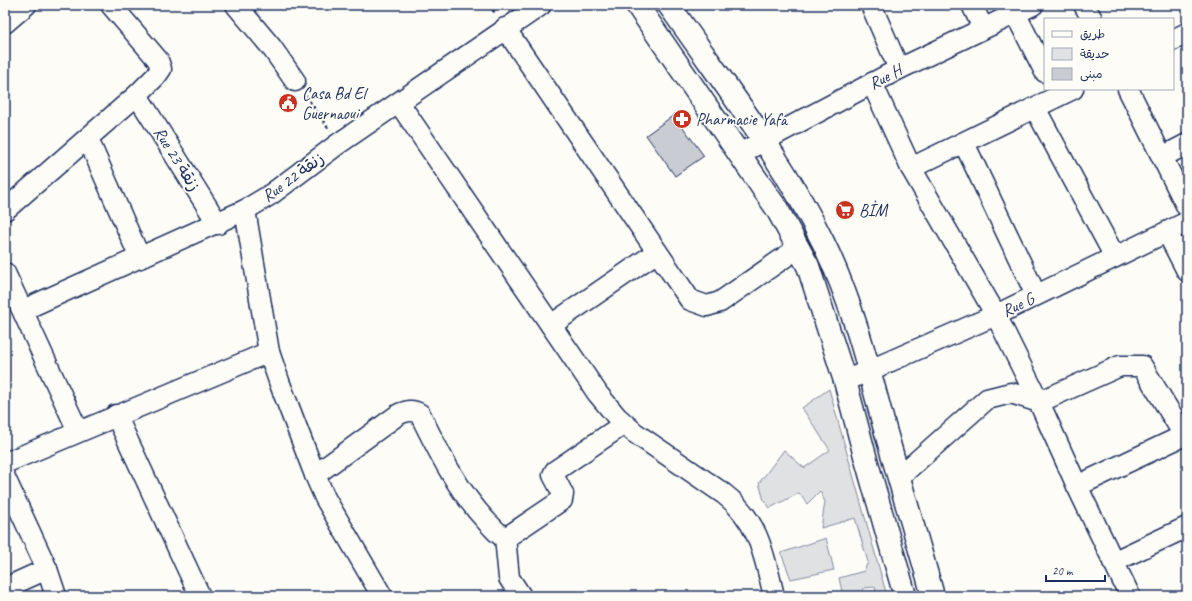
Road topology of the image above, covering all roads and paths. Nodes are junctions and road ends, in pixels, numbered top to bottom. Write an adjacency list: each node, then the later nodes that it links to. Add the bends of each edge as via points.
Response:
1 (26, 5): 13 (street)
2 (111, 5): 24 (street, via 158,60 161,69)
3 (236, 5): 20 (street, via 272,48)
4 (541, 5): 14 (street, Rue 22 زنقة)
5 (637, 5): 32 (main road)
6 (669, 5): 28 (main road)
7 (871, 5): 18 (street)
8 (972, 5): 15 (street)
9 (1032, 5): 11 (street, Rue H)
10 (1084, 5): 12 (street)
11 (1015, 14): 15 (street, Rue H); 19 (street)
12 (1091, 18)
13 (5, 23)
14 (505, 28): 25 (street, Rue 22 زنقة); 42 (street)
15 (984, 28): 18 (street, Rue H)
16 (1187, 34): 17 (street)
17 (1174, 40)
18 (898, 69): 21 (street, Rue H)
19 (1044, 70)
20 (295, 81): 30 (path)
21 (872, 82): 28 (street, Rue H); 34 (street)
22 (1128, 90): 33 (street)
23 (1062, 91): 26 (street)
24 (137, 95): 27 (street); 39 (street, Rue 23 زنقة)
25 (398, 103): 30 (street, Rue 22 زنقة); 50 (street)
26 (1035, 108): 29 (street); 43 (street)
27 (88, 139): 36 (street); 44 (street)
28 (763, 141): 32 (street, Rue H); 52 (main road, via 797,194 823,243 845,294)
29 (964, 143): 34 (street); 47 (street)
30 (338, 144): 37 (street, Rue 22 زنقة, via 270,195)
31 (1187, 144): 33 (street)
32 (741, 153): 41 (main road, via 778,209)
33 (1162, 157): 35 (street)
34 (912, 168): 49 (street)
35 (1187, 207)
36 (5, 210)
37 (245, 210): 39 (street, Rue 22 زنقة); 51 (street)
38 (1187, 222): 40 (street, Rue G)
39 (218, 224): 44 (street, Rue 22 زنقة)
40 (1168, 232): 43 (street, Rue G); 45 (street)
41 (798, 248): 42 (street, via 720,302 707,306 690,300); 53 (main road, via 817,291)
42 (657, 252): 50 (street)
43 (1115, 257): 47 (street, Rue G)
44 (140, 258): 48 (street, Rue 22 زنقة)
45 (1187, 271)
46 (5, 273): 48 (street)
47 (1036, 295): 49 (street, Rue G)
48 (23, 310): 57 (street)
49 (996, 315): 52 (street, Rue G); 54 (street)
50 (551, 325): 56 (street, via 598,394)
51 (269, 352): 55 (street); 60 (street)
52 (870, 371): 53 (street, Rue G); 61 (main road)
53 (845, 381): 74 (main road, via 864,456)
54 (1039, 402): 58 (street, via 1120,366 1142,366); 61 (street, via 1011,393 987,399); 63 (street)
55 (116, 415): 57 (street); 70 (street)
56 (624, 424): 65 (street, via 555,471 553,475 563,494 562,500); 73 (street, via 737,504 755,531 763,551)
57 (78, 431): 59 (street)
58 (1185, 435): 63 (street)
59 (5, 463)
60 (315, 475): 65 (street, via 399,414 416,411 420,414 442,460 467,498); 71 (street, via 325,498)
61 (899, 477): 75 (main road)
62 (5, 478): 67 (street)
63 (1077, 486): 66 (street)
64 (1187, 527): 66 (street)
65 (505, 538): 72 (street, via 509,578)
66 (1113, 562): 76 (street)
67 (47, 569): 68 (street); 69 (street)
68 (5, 588)
69 (56, 596)
70 (200, 596)
71 (382, 596)
72 (521, 596)
73 (774, 596)
74 (906, 596)
75 (934, 596)
76 (1130, 596)

